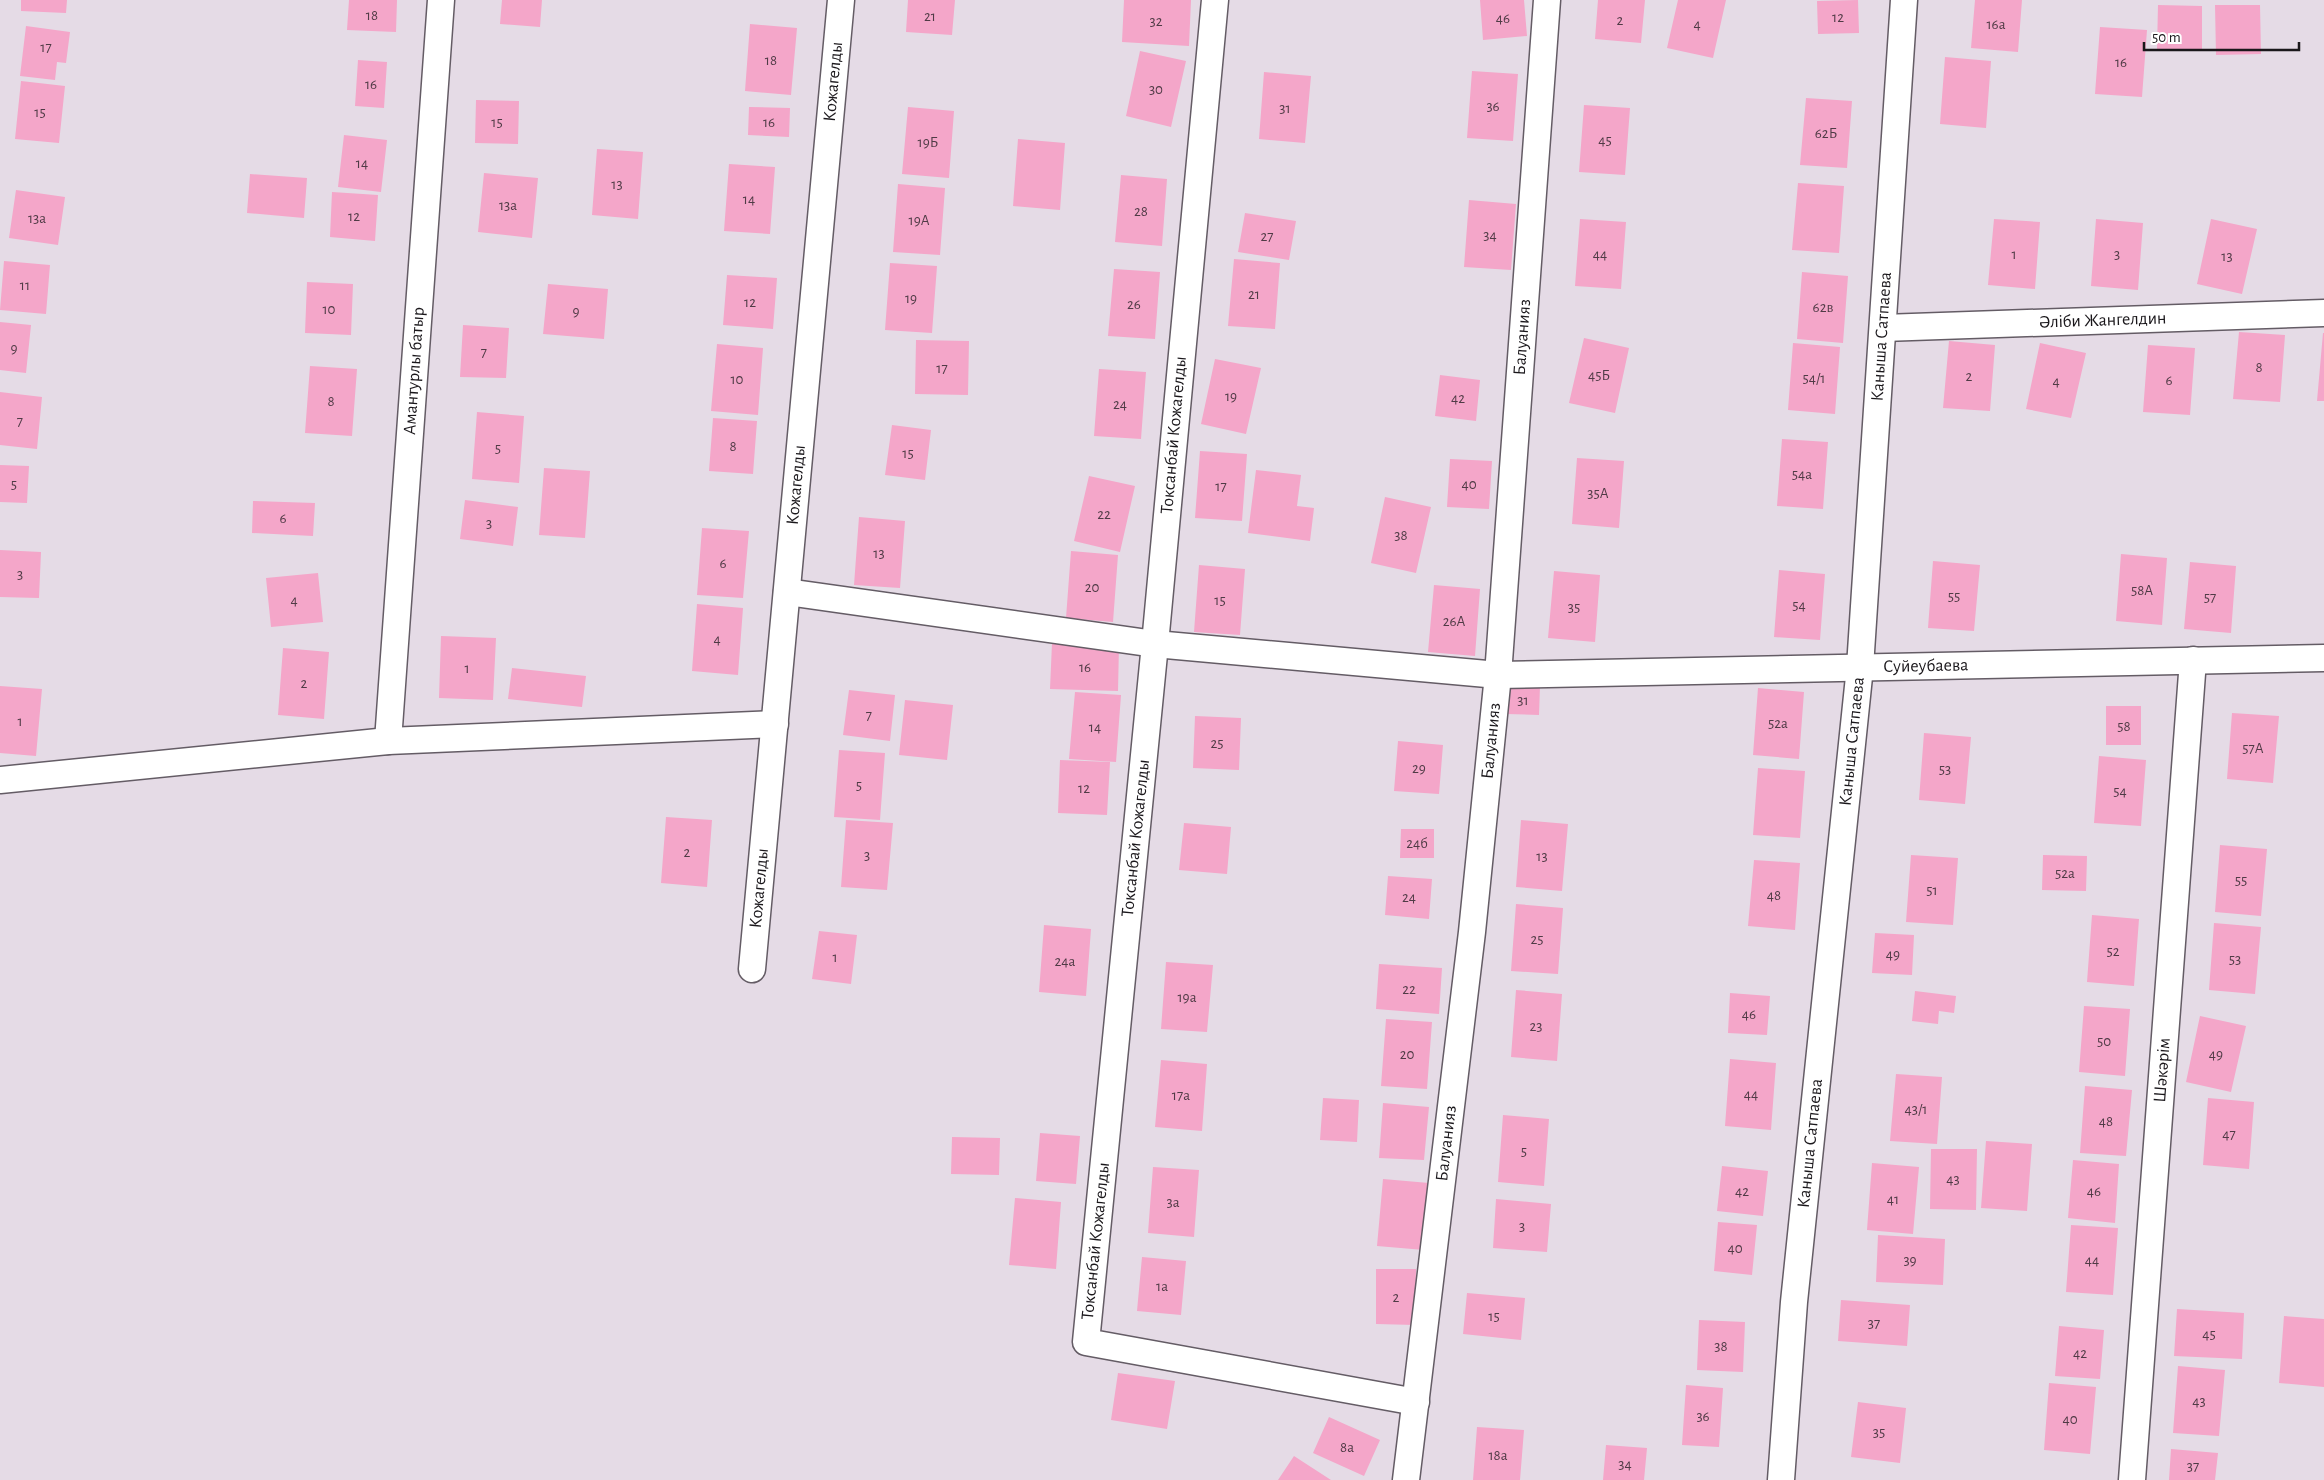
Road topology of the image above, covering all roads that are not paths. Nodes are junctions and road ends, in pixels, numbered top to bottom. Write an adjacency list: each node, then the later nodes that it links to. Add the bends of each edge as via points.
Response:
1 (441, 0): 15 (street, Амантурлы батыр)
2 (841, 0): 8 (street, Кожагелды)
3 (1214, 0): 9 (street, Токсанбай Кожагелды)
4 (1548, 0): 13 (street, Балуанияз)
5 (1904, 0): 7 (street, Каныша Сатпаева)
6 (2324, 312): 7 (street, Әліби Жангелдин)
7 (1882, 328): 12 (street, Каныша Сатпаева)
8 (787, 592): 9 (street, Суйеубаева); 14 (street, Кожагелды)
9 (1155, 644): 13 (street, Суйеубаева); 18 (street, Токсанбай Кожагелды, via 1086,1342)
10 (2324, 658): 11 (street, Суйеубаева)
11 (2193, 660): 12 (street, Суйеубаева); 21 (street, Шәкәрім)
12 (1860, 667): 13 (street, Суйеубаева); 20 (street, Каныша Сатпаева, via 1794,1302)
13 (1498, 675): 18 (street, Балуанияз, via 1472,932)
14 (775, 724): 15 (street); 17 (street, Кожагелды)
15 (388, 742): 16 (street)
16 (0, 780)
17 (752, 969)
18 (1416, 1402): 19 (street, Балуанияз)
19 (1406, 1480)
20 (1781, 1480)
21 (2132, 1480)

